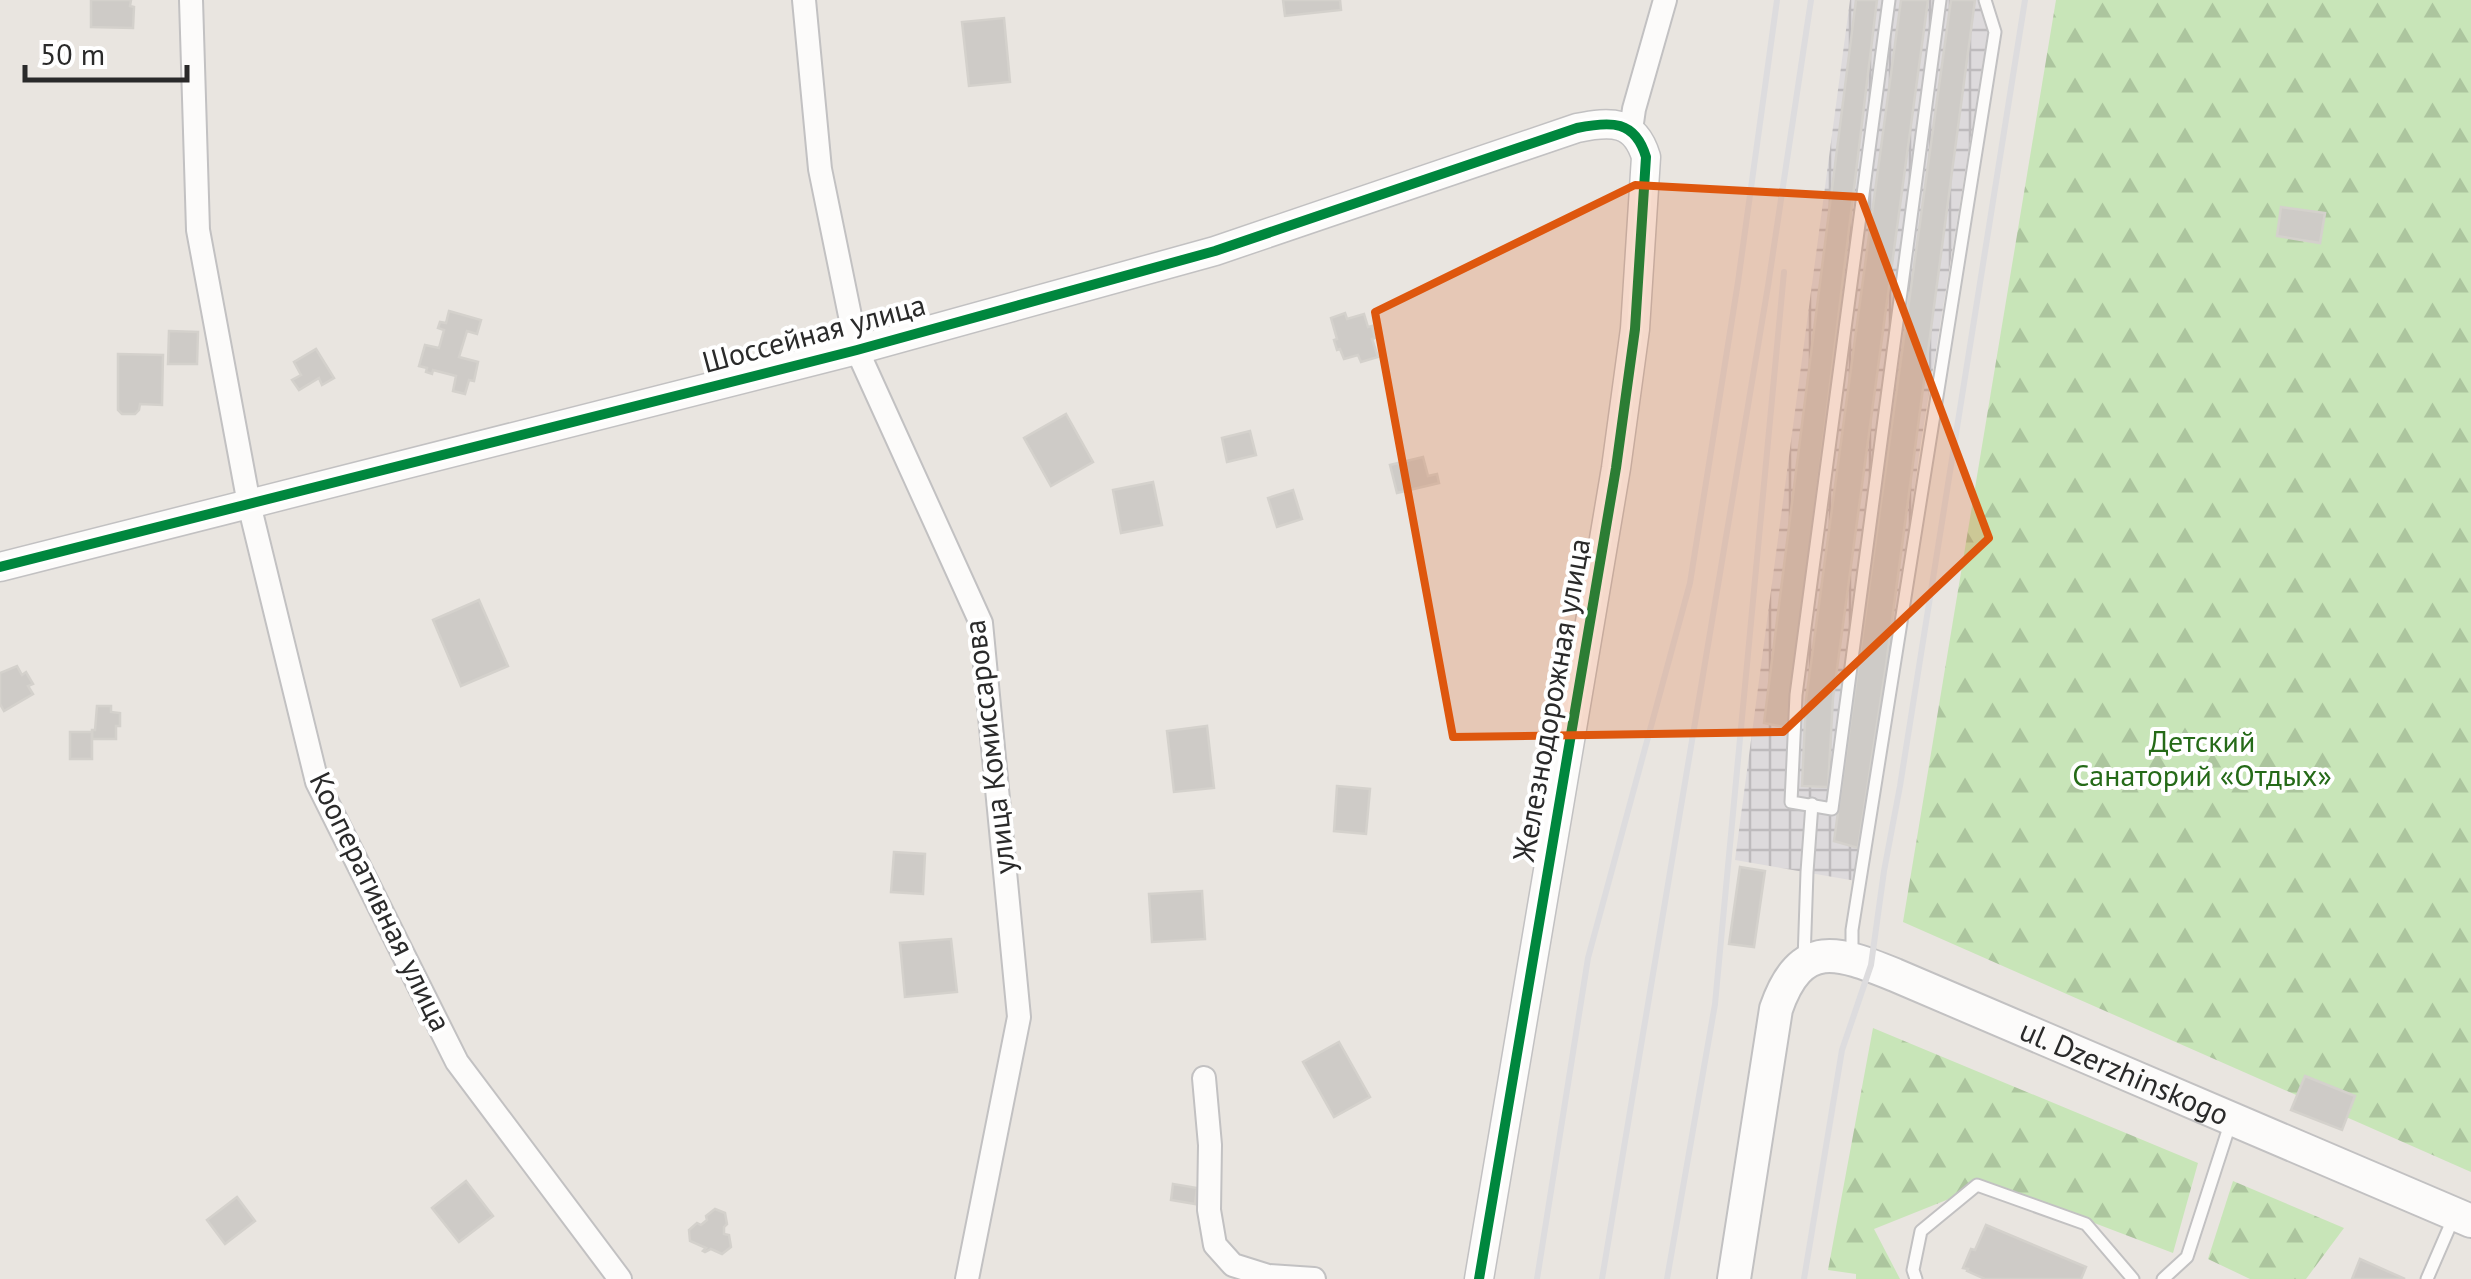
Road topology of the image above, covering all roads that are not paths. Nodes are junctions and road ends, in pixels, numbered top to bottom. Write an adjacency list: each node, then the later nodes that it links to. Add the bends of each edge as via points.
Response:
1 (191, 0): 9 (street, Кооперативная улица, via 198,230)
2 (804, 0): 8 (street, улица Комиссарова, via 820,169)
3 (1665, 0): 7 (street)
4 (1889, 0): 11 (lane, via 1796,695 1791,802)
5 (1940, 0): 11 (lane, via 1832,808)
6 (1984, 0): 12 (lane, via 1994,32)
7 (1631, 130): 8 (street, Шоссейная улица, via 1614,123 1578,128 1216,251); 20 (street, Железнодорожная улица, via 1646,157 1633,346)
8 (857, 350): 9 (street, Шоссейная улица); 18 (street, улица Комиссарова, via 982,623 1019,1017)
9 (250, 504): 10 (street, Шоссейная улица); 17 (street, Кооперативная улица, via 317,782 457,1062)
10 (0, 567)
11 (1812, 804): 13 (lane)
12 (1852, 958): 13 (main road, ul. Dzerzhinskogo, via 1834,954); 15 (main road, ul. Dzerzhinskogo)
13 (1794, 977): 21 (main road, via 1776,1010)
14 (1204, 1078): 19 (street, via 1216,1245 1233,1265)
15 (2232, 1118): 16 (main road, ul. Dzerzhinskogo); 24 (lane, via 2188,1257)
16 (2463, 1217): 25 (lane)
17 (620, 1279)
18 (967, 1279)
19 (1314, 1279)
20 (1479, 1279)
21 (1734, 1279)
22 (1916, 1279): 23 (lane, via 1921,1231 1977,1185 2086,1224)
23 (2133, 1279)
24 (2163, 1279)
25 (2427, 1279)

